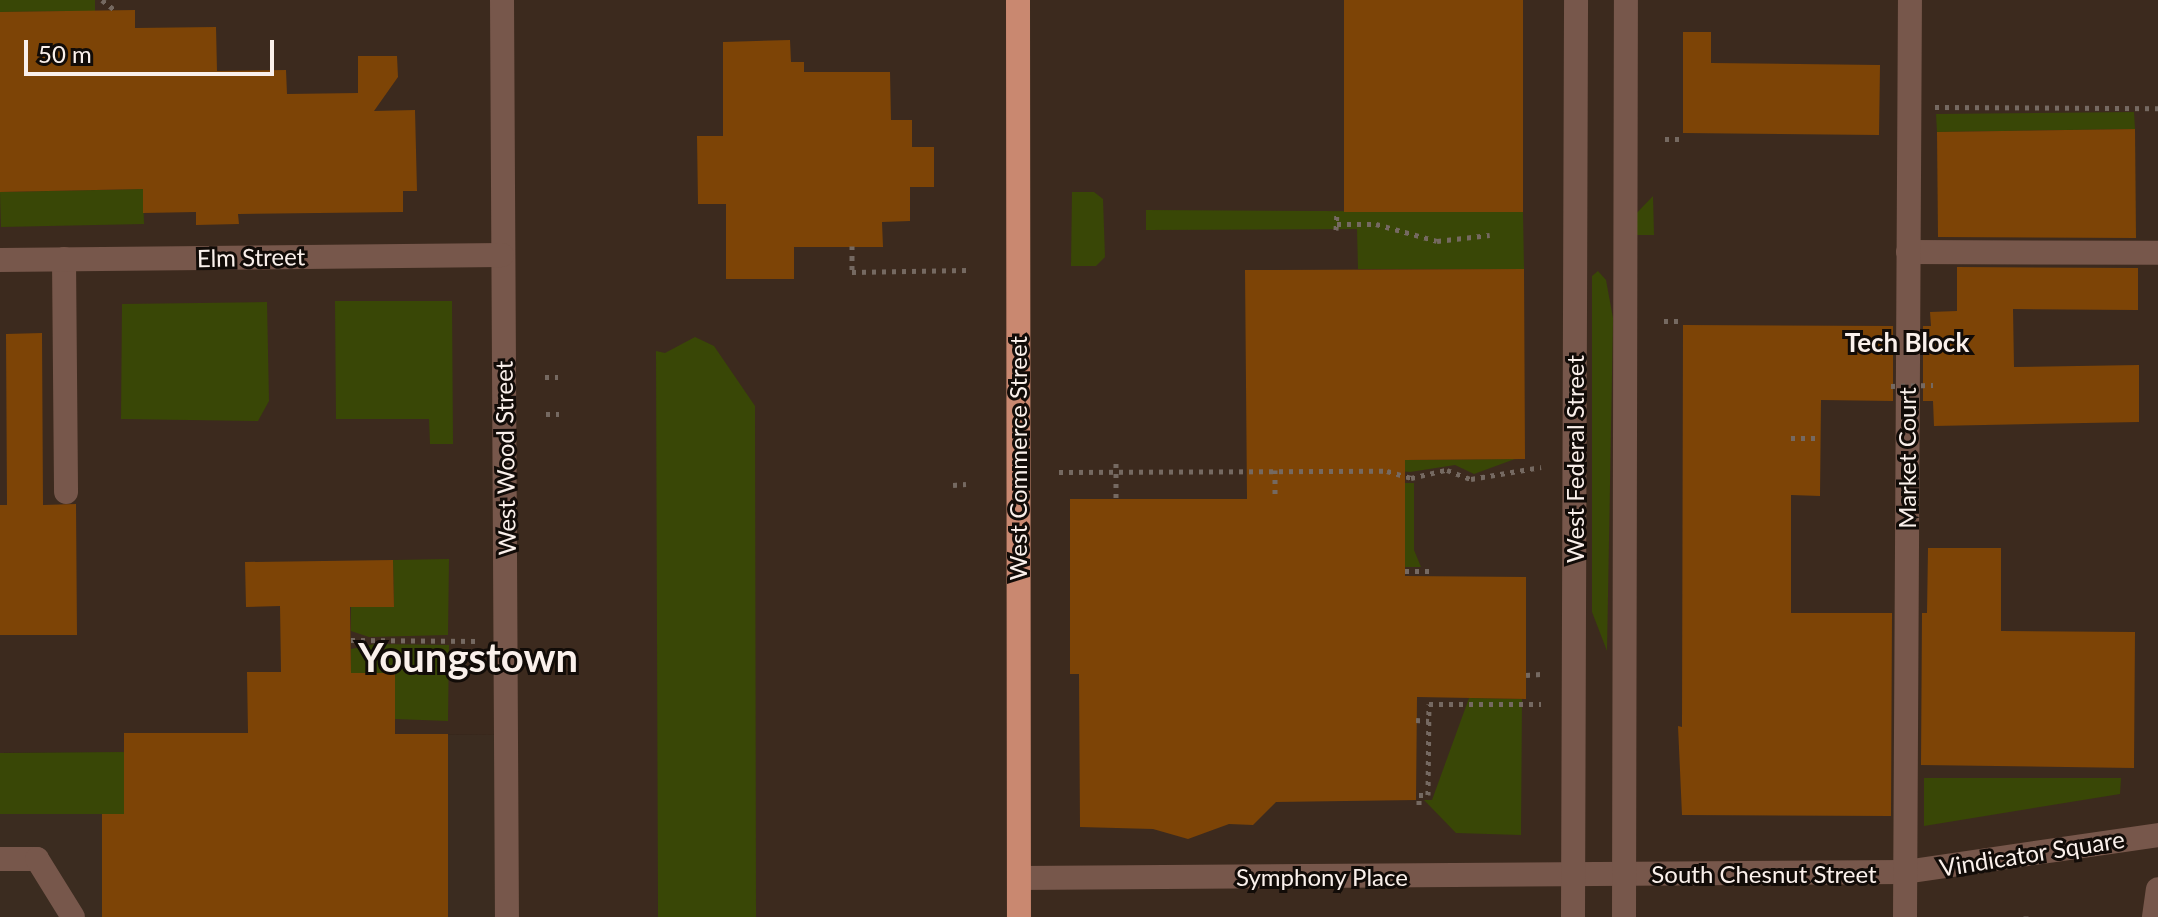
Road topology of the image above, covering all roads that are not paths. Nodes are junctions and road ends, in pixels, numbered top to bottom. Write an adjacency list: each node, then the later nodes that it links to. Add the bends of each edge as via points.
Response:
1 (502, 0): 8 (street, West Wood Street)
2 (1018, 0): 17 (main road, West Commerce Street)
3 (1576, 0): 15 (street, West Federal Street)
4 (1626, 0): 16 (street, West Federal Street)
5 (1910, 0): 6 (street, Market Court)
6 (1908, 252): 7 (street); 14 (street, Market Court)
7 (2158, 253)
8 (502, 255): 9 (street, Elm Street); 20 (street, West Wood Street)
9 (64, 259): 10 (street, Elm Street); 11 (street)
10 (0, 260)
11 (66, 492)
12 (2158, 835): 14 (street, Vindicator Square)
13 (0, 859): 19 (street, via 37,859)
14 (1905, 872): 16 (street, South Chesnut Street); 24 (street, Market Court)
15 (1573, 875): 16 (street, Symphony Place); 17 (street, Symphony Place); 22 (street, West Federal Street)
16 (1624, 875): 23 (street, West Federal Street)
17 (1019, 878): 21 (main road, West Commerce Street)
18 (2158, 889): 25 (street)
19 (73, 917)
20 (507, 917)
21 (1019, 917)
22 (1573, 917)
23 (1624, 917)
24 (1905, 917)
25 (2154, 917)

